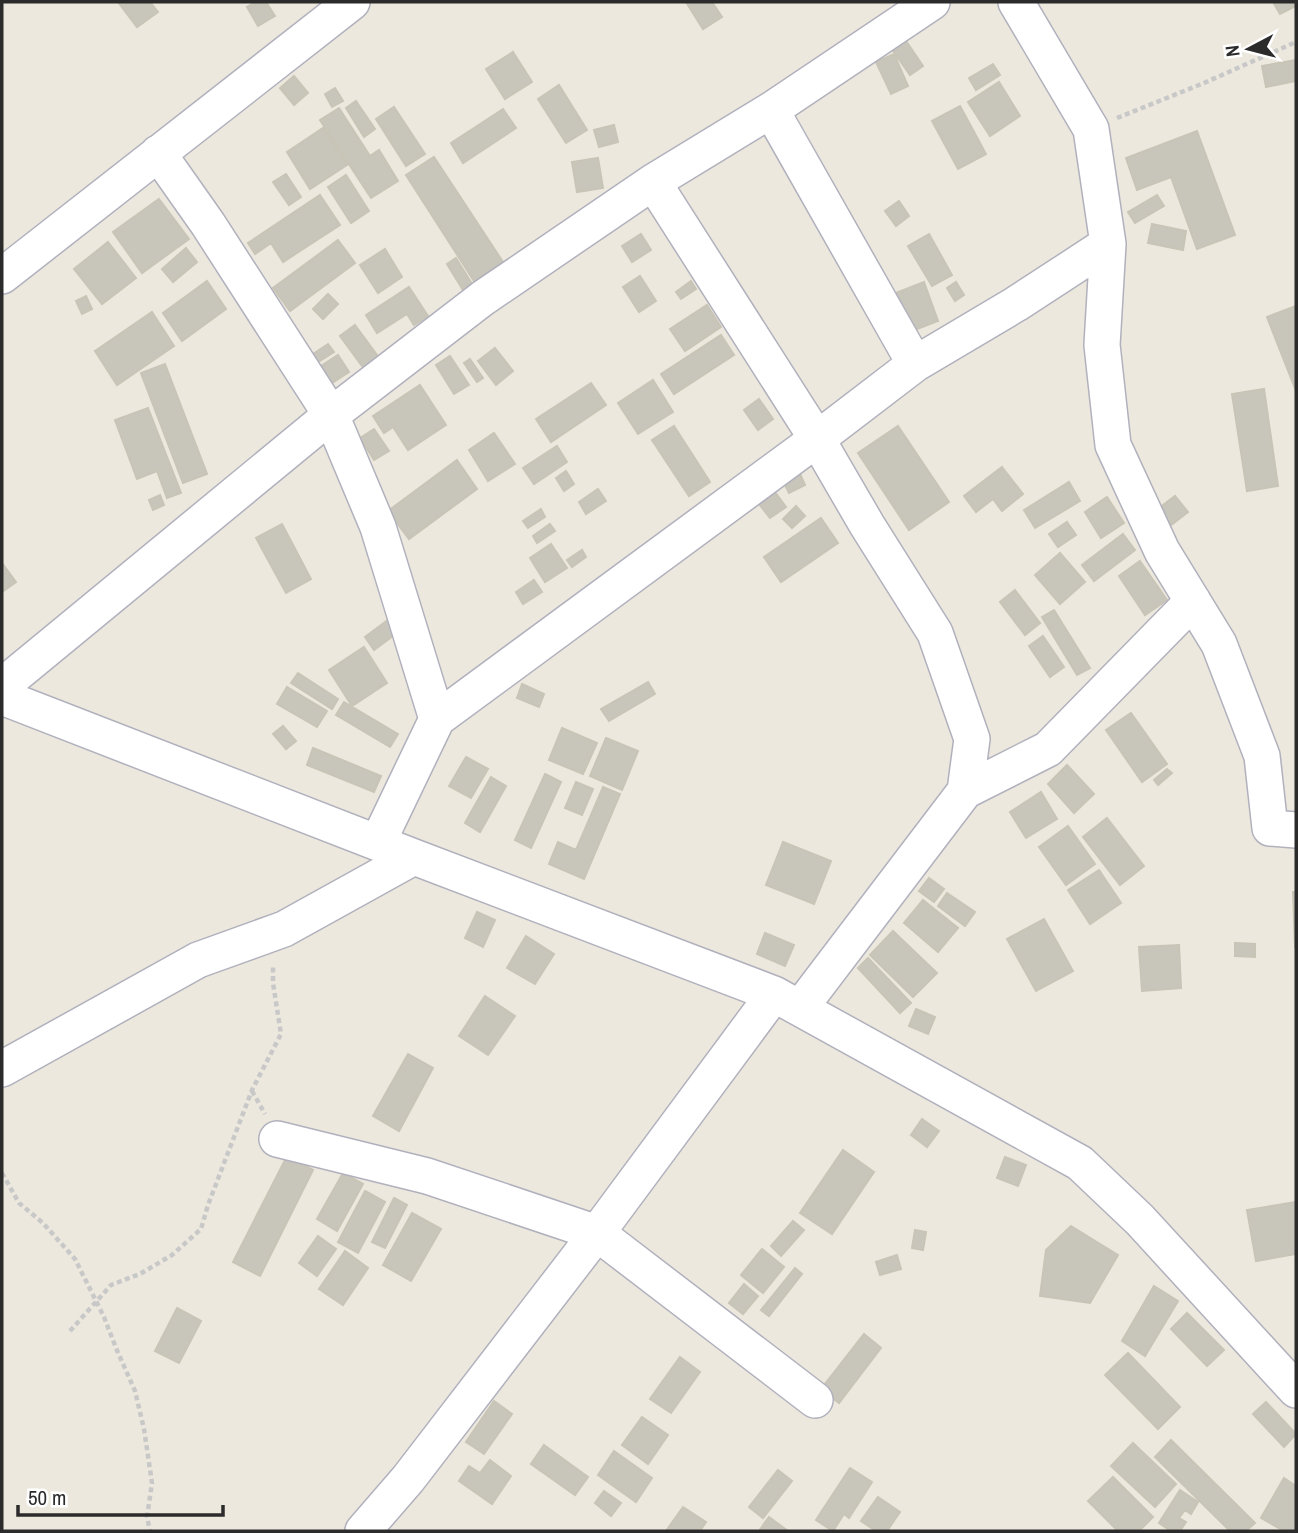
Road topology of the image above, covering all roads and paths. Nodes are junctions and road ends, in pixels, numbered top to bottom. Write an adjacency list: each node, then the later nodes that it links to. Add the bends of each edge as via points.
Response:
1 (352, 2): 7 (street)
2 (932, 2): 5 (street)
3 (1016, 2): 6 (street)
4 (1296, 42): 6 (path)
5 (771, 110): 8 (street); 11 (street)
6 (1091, 129): 9 (street)
7 (158, 153): 10 (street); 12 (street)
8 (653, 181): 12 (street, via 483,298); 13 (street)
9 (1108, 244): 11 (street); 14 (street, via 1102,345 1112,445 1162,551)
10 (2, 276)
11 (915, 364): 13 (street)
12 (331, 415): 15 (street); 17 (street, via 378,527)
13 (817, 439): 17 (street); 18 (street, via 935,633 972,739)
14 (1193, 601): 18 (street, via 1048,749); 19 (street, via 1219,644 1262,756 1270,828)
15 (2, 686)
16 (2, 697): 20 (street)
17 (437, 719): 20 (street)
18 (965, 791): 23 (street)
19 (1296, 830)
20 (378, 842): 21 (street)
21 (414, 857): 22 (street); 23 (street)
22 (284, 929): 24 (street, via 198,960); 28 (path, via 274,957 273,983 281,1034 252,1090 201,1229 172,1255 111,1285)
23 (787, 1001): 27 (street); 30 (street, via 1080,1163 1140,1220)
24 (2, 1069)
25 (277, 1139): 27 (street, via 427,1176)
26 (2, 1173): 28 (path, via 19,1203 75,1259)
27 (597, 1233): 31 (street); 33 (street)
28 (96, 1301): 29 (path); 32 (path, via 135,1391 144,1429 152,1482 147,1517)
29 (70, 1331)
30 (1296, 1390)
31 (815, 1400)
32 (150, 1531)
33 (363, 1531)

